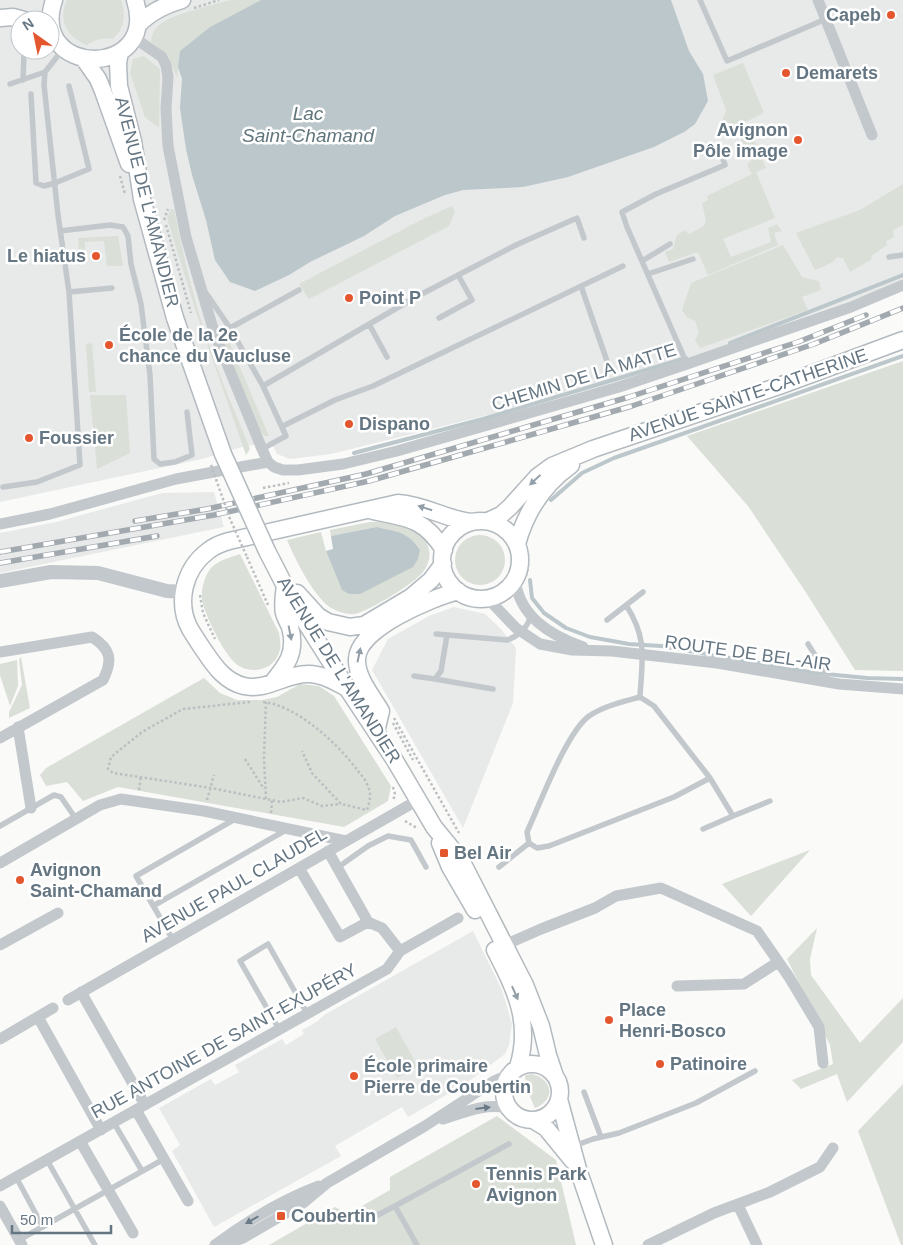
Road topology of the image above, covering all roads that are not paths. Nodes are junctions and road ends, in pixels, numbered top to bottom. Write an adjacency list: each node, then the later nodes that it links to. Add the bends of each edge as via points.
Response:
1 (135, 0): 6 (main road, via 138,10)
2 (182, 0): 6 (main road, via 146,16)
3 (700, 0): 5 (lane, via 727,61)
4 (818, 0): 5 (street)
5 (826, 19): 17 (street)
6 (135, 31): 9 (main road); 31 (street, via 166,65 168,146 186,237)
7 (60, 43): 8 (main road)
8 (64, 48): 10 (main road); 12 (lane)
9 (120, 52): 10 (main road, via 109,58); 20 (main road, AVENUE DE L'AMANDIER, via 119,86 133,141)
10 (84, 59): 20 (main road, via 104,91)
11 (24, 60): 13 (lane)
12 (45, 72): 13 (lane); 19 (lane)
13 (23, 80): 14 (lane)
14 (10, 84)
15 (69, 86): 19 (lane, via 88,169)
16 (31, 94): 19 (lane, via 36,183 44,186)
17 (872, 135)
18 (718, 148): 27 (lane, via 725,165 622,212)
19 (55, 183): 21 (lane)
20 (142, 199): 58 (main road, AVENUE DE L'AMANDIER, bridge, via 183,316 223,454)
21 (60, 231): 36 (lane); 45 (lane, via 110,225 122,227 128,236 150,375 154,459 160,464 192,455)
22 (584, 238): 30 (lane, via 577,218 516,244)
23 (670, 244): 27 (lane)
24 (903, 255): 25 (lane)
25 (889, 257)
26 (693, 259): 29 (lane)
27 (642, 262): 29 (lane)
28 (623, 266): 33 (lane)
29 (648, 274): 43 (lane)
30 (458, 275): 37 (lane, via 472,300); 38 (lane)
31 (200, 283): 39 (lane); 47 (street, via 214,332)
32 (903, 285): 43 (street, CHEMIN DE LA MATTE)
33 (581, 286): 42 (lane); 46 (lane)
34 (112, 288): 36 (lane)
35 (299, 290): 39 (lane)
36 (68, 292): 50 (lane, via 80,465 38,482)
37 (439, 318)
38 (369, 324): 41 (lane); 44 (lane)
39 (230, 328): 44 (lane)
40 (903, 340): 48 (main road, AVENUE SAINTE-CATHERINE)
41 (388, 357)
42 (608, 364)
43 (688, 364): 49 (street, CHEMIN DE LA MATTE, via 610,390 344,464 283,470)
44 (263, 386): 46 (lane)
45 (187, 412)
46 (283, 426): 47 (lane, via 286,436)
47 (262, 449): 49 (street)
48 (593, 449): 52 (main road, one-way to 52, via 552,466 501,515); 54 (main road, via 558,474 543,490 521,531)
49 (268, 462): 53 (street, via 176,478 50,514)
50 (3, 487)
51 (369, 510): 52 (main road, one-way to 51, via 458,520 409,504 398,503); 55 (main road, via 412,519 437,539); 60 (main road, via 216,546 194,565)
52 (480, 522): 54 (main road, via 506,529); 55 (main road, via 462,526 454,533)
53 (0, 524)
54 (522, 545): 57 (main road)
55 (443, 557): 58 (main road, via 431,580 411,597 364,625 350,627 328,622); 59 (main road, via 445,574)
56 (0, 581): 60 (street, via 51,572 98,574 167,591)
57 (519, 582): 62 (main road, via 500,594); 64 (street, ROUTE DE BEL-AIR, via 517,592)
58 (285, 586): 76 (main road, one-way to 76, via 283,611 290,627 292,654); 77 (main road, AVENUE DE L'AMANDIER)
59 (458, 591): 62 (main road); 82 (main road, one-way to 59, via 381,711 358,669 357,659 365,640 407,611)
60 (184, 592): 76 (main road, via 183,605 190,629 221,674 244,686)
61 (642, 592): 63 (lane)
62 (481, 599): 66 (street, ROUTE DE BEL-AIR, via 492,603)
63 (626, 605): 65 (lane); 72 (lane, via 638,624)
64 (530, 615): 66 (lane); 70 (street, ROUTE DE BEL-AIR, via 559,636)
65 (607, 620)
66 (521, 631): 68 (lane, via 507,640); 70 (street, ROUTE DE BEL-AIR, via 540,644 572,650)
67 (436, 634): 68 (lane)
68 (447, 635): 74 (lane, via 441,671)
69 (808, 644): 75 (lane)
70 (589, 649): 72 (street, ROUTE DE BEL-AIR)
71 (0, 652): 81 (street, via 92,637 104,644 109,657 109,668 103,680)
72 (642, 655): 75 (street, ROUTE DE BEL-AIR, via 717,663); 80 (lane)
73 (414, 676): 74 (lane)
74 (435, 679): 78 (lane)
75 (828, 682): 79 (street, ROUTE DE BEL-AIR)
76 (272, 683): 77 (main road, via 308,674 328,678)
77 (347, 688): 82 (main road, AVENUE DE L'AMANDIER)
78 (493, 689)
79 (903, 689)
80 (640, 697): 84 (lane, via 654,706); 95 (lane, via 608,705 588,717 569,740 527,832)
81 (18, 727): 83 (street); 87 (street)
82 (376, 732): 85 (main road, AVENUE DE L'AMANDIER)
83 (0, 738)
84 (710, 778): 88 (lane); 95 (lane, via 674,797 549,846 537,848)
85 (418, 800): 94 (street, AVENUE PAUL CLAUDEL); 108 (main road, AVENUE DE L'AMANDIER, via 428,831 461,860)
86 (770, 801): 88 (lane)
87 (31, 808): 89 (lane, via 54,795 61,797); 91 (lane)
88 (733, 816): 92 (lane)
89 (76, 819): 90 (street, via 100,805 121,799 204,811); 97 (street)
90 (235, 819): 93 (street); 102 (lane, via 136,876)
91 (0, 826)
92 (703, 828)
93 (287, 829): 94 (street); 102 (lane)
94 (346, 841): 96 (street, AVENUE PAUL CLAUDEL)
95 (529, 843): 99 (lane)
96 (328, 851): 100 (street, AVENUE PAUL CLAUDEL); 101 (street)
97 (0, 863)
98 (426, 867): 101 (lane, via 411,840 388,836)
99 (499, 867)
100 (299, 868): 105 (street, RUE ANTOINE DE SAINT-EXUPÉRY, via 340,938); 106 (street, AVENUE PAUL CLAUDEL)
101 (338, 868): 105 (street)
102 (154, 906): 106 (lane)
103 (58, 913): 107 (street)
104 (458, 918): 109 (street, RUE ANTOINE DE SAINT-EXUPÉRY)
105 (368, 922): 109 (street, via 382,928)
106 (173, 940): 112 (street, AVENUE PAUL CLAUDEL)
107 (0, 945)
108 (500, 947): 110 (street, via 616,896 661,888 757,931); 120 (main road, AVENUE DE L'AMANDIER, one-way to 120, via 524,1027 524,1042); 122 (main road, AVENUE DE L'AMANDIER, via 533,1005)
109 (400, 951): 115 (street, RUE ANTOINE DE SAINT-EXUPÉRY, via 387,970)
110 (778, 962): 111 (street, via 744,984); 119 (street, via 819,1027)
111 (677, 986)
112 (81, 992): 113 (street, AVENUE PAUL CLAUDEL); 125 (street)
113 (68, 1000)
114 (53, 1008): 116 (street)
115 (307, 1013): 117 (street, RUE ANTOINE DE SAINT-EXUPÉRY); 117 (lane, via 268,944 240,961)
116 (38, 1017): 118 (street); 130 (street)
117 (279, 1030): 125 (street, RUE ANTOINE DE SAINT-EXUPÉRY)
118 (0, 1039)
119 (823, 1063)
120 (513, 1071): 122 (main road, via 526,1064 542,1065); 126 (main road, via 504,1083); 129 (street)
121 (755, 1071): 131 (lane, via 696,1104)
122 (555, 1076): 124 (main road, via 559,1083)
123 (584, 1092): 131 (lane)
124 (559, 1099): 127 (main road, via 550,1114); 134 (main road)
125 (140, 1108): 128 (street, RUE ANTOINE DE SAINT-EXUPÉRY); 136 (street)
126 (508, 1108): 127 (main road, via 523,1119); 129 (street, one-way to 126, via 474,1109)
127 (533, 1120): 138 (main road, via 546,1128)
128 (114, 1122): 130 (street, RUE ANTOINE DE SAINT-EXUPÉRY); 139 (lane)
129 (425, 1126): 141 (street)
130 (101, 1130): 132 (street, RUE ANTOINE DE SAINT-EXUPÉRY)
131 (601, 1137): 134 (lane)
132 (80, 1141): 137 (street, RUE ANTOINE DE SAINT-EXUPÉRY); 143 (street)
133 (509, 1144): 147 (lane)
134 (572, 1146): 138 (main road)
135 (832, 1148): 145 (street, via 820,1167)
136 (164, 1159): 139 (lane); 144 (street)
137 (47, 1160): 140 (street, RUE ANTOINE DE SAINT-EXUPÉRY); 148 (lane)
138 (578, 1169): 157 (main road)
139 (142, 1171): 143 (lane)
140 (16, 1178): 142 (street, RUE ANTOINE DE SAINT-EXUPÉRY); 150 (lane)
141 (327, 1183): 154 (street, one-way to 154, via 297,1194); 155 (street, via 303,1203 243,1238)
142 (0, 1186)
143 (108, 1190): 148 (lane); 151 (street)
144 (188, 1202)
145 (738, 1205): 158 (street); 159 (street)
146 (0, 1206): 152 (street)
147 (395, 1206): 149 (lane); 156 (lane)
148 (75, 1210): 150 (lane); 153 (lane)
149 (374, 1217)
150 (43, 1227): 152 (lane)
151 (133, 1233)
152 (21, 1242)
153 (95, 1245)
154 (215, 1245)
155 (224, 1245)
156 (417, 1245)
157 (604, 1245)
158 (648, 1245)
159 (757, 1245)

